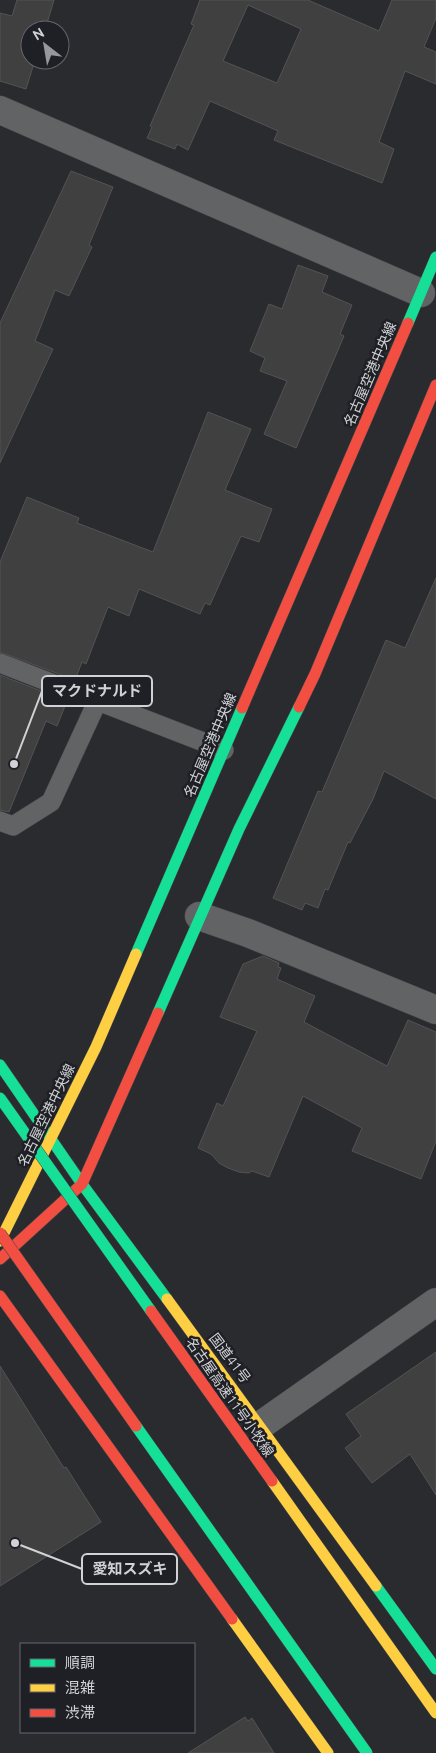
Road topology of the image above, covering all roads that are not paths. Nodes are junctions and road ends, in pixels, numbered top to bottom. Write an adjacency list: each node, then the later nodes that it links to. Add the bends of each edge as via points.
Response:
1 (0, 110): 3 (street)
2 (436, 257): 3 (main road, 名古屋空港中央線)
3 (421, 293): 7 (main road, 名古屋空港中央線)
4 (436, 386): 9 (main road, via 315,674)
5 (0, 663): 6 (lane)
6 (98, 700): 7 (lane); 8 (lane, via 51,802 13,826)
7 (224, 750): 13 (main road, 名古屋空港中央線, via 96,1047)
8 (0, 821)
9 (199, 916): 10 (street, via 248,932); 14 (main road)
10 (436, 1010)
11 (0, 1064): 13 (main road, 国道41号)
12 (0, 1098): 22 (main road, 名古屋高速11号小牧線, bridge)
13 (52, 1138): 14 (main road, 国道41号); 16 (main road, 名古屋空港中央線)
14 (82, 1184): 17 (main road); 20 (main road, 国道41号)
15 (0, 1233): 24 (main road, bridge)
16 (0, 1241)
17 (0, 1259)
18 (0, 1296): 23 (main road)
19 (436, 1302): 20 (street)
20 (261, 1424): 21 (main road, 国道41号)
21 (436, 1669)
22 (436, 1713)
23 (328, 1753)
24 (367, 1753)

